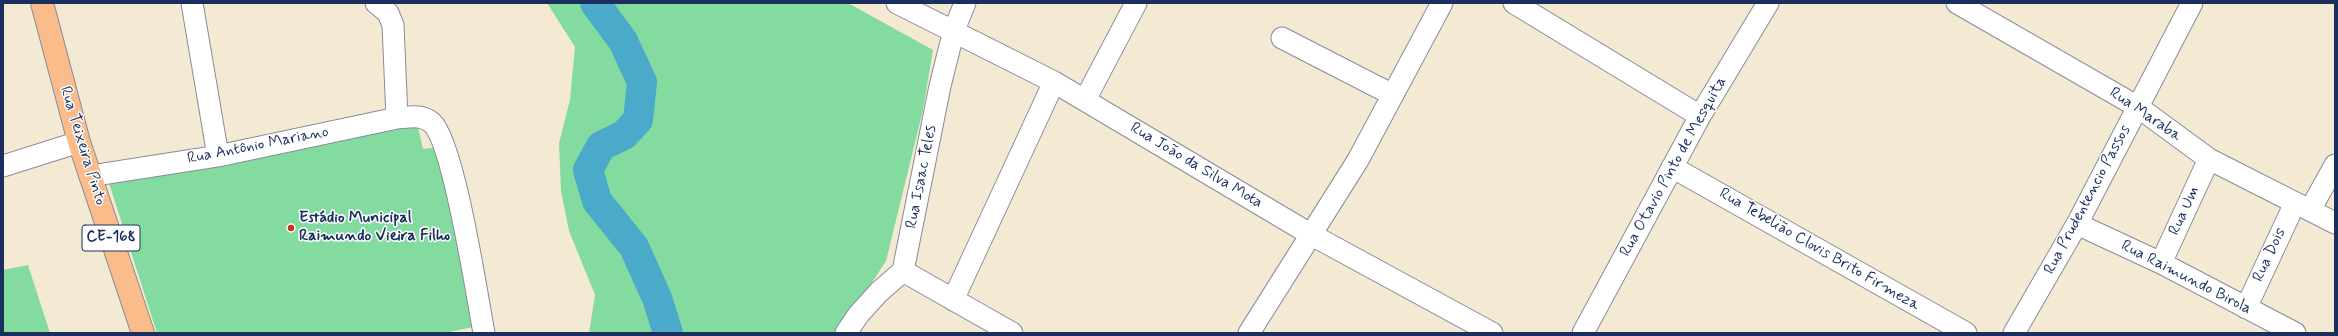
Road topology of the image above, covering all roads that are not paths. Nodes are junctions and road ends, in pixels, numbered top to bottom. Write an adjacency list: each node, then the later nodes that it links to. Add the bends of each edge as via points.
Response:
1 (42, 3): 21 (main road, Rua Teixeira Pinto / CE-168)
2 (192, 3): 22 (street)
3 (376, 3): 20 (street, via 388,13 394,25)
4 (897, 3): 13 (street, Rua João da Silva Mota)
5 (965, 3): 13 (street, Rua Isaac Teles)
6 (1136, 3): 17 (street)
7 (1442, 3): 16 (street)
8 (1514, 3): 12 (street)
9 (1768, 3): 19 (street, Rua Otavio Pinto de Mesquita)
10 (1957, 3): 18 (street, Rua Maraba)
11 (2192, 3): 18 (street, Rua Prudentencio Passos)
12 (1540, 10): 19 (street)
13 (954, 30): 15 (street, Rua João da Silva Mota); 33 (street, Rua Isaac Teles, via 940,86)
14 (1282, 38): 16 (street)
15 (1054, 82): 17 (street, Rua João da Silva Mota); 34 (street)
16 (1394, 95): 31 (street, via 1358,160)
17 (1085, 100): 31 (street, Rua João da Silva Mota)
18 (2138, 107): 23 (street, Rua Maraba); 30 (street, Rua Prudentencio Passos)
19 (1700, 116): 26 (street, Rua Otavio Pinto de Mesquita)
20 (397, 118): 22 (street, Rua Antônio Mariano); 38 (street, Rua Antônio Mariano, via 426,118 434,124 440,136 452,168)
21 (79, 142): 24 (street); 27 (main road, Rua Teixeira Pinto / CE-168)
22 (218, 156): 27 (street, Rua Antônio Mariano)
23 (2209, 159): 28 (street, Rua Maraba); 32 (street, Rua Um)
24 (3, 166)
25 (2335, 166): 28 (street, Rua Dois)
26 (1672, 167): 43 (street, Rua Otavio Pinto de Mesquita); 44 (street, Rua Tebelião Clovis Brito Firmeza)
27 (90, 176): 37 (main road, Rua Teixeira Pinto / CE-168)
28 (2302, 206): 29 (street, Rua Maraba); 35 (street, Rua Dois)
29 (2335, 223)
30 (2077, 224): 32 (street, Rua Raimundo Birola); 45 (street, Rua Prudentencio Passos)
31 (1310, 234): 41 (street); 42 (street, Rua João da Silva Mota)
32 (2161, 263): 35 (street, Rua Raimundo Birola)
33 (903, 271): 34 (street); 39 (street, via 879,292)
34 (953, 300): 36 (street)
35 (2246, 308): 46 (street, Rua Raimundo Birola)
36 (989, 328): 40 (street)
37 (143, 333)
38 (484, 333)
39 (846, 333)
40 (1012, 333)
41 (1249, 333)
42 (1492, 333)
43 (1583, 333)
44 (1966, 333)
45 (2014, 333)
46 (2295, 333)

